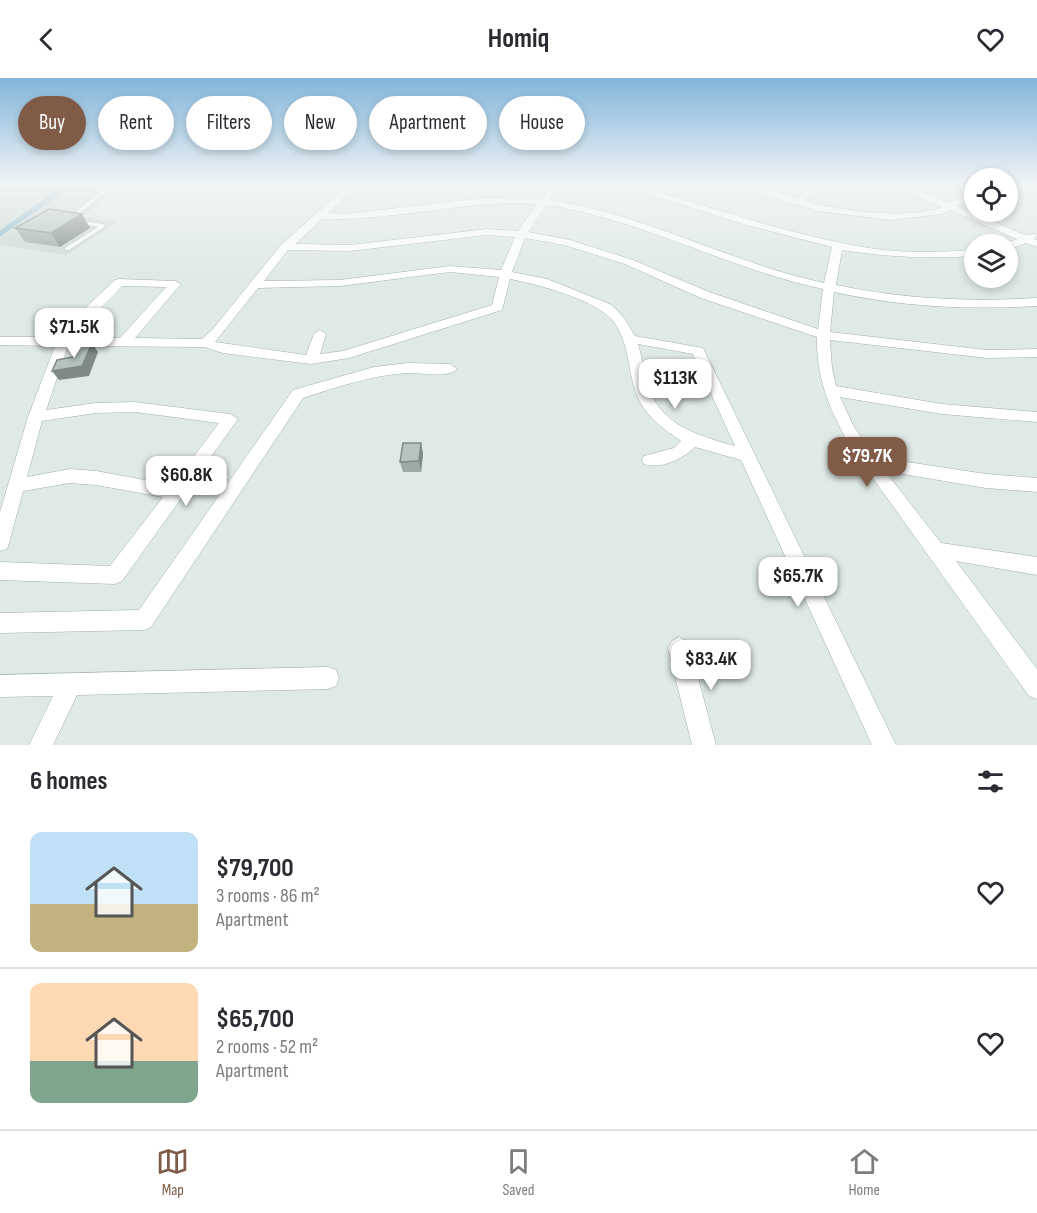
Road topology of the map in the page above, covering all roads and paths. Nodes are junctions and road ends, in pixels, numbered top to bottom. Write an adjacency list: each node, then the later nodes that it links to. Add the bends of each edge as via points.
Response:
1 (74, 216): 16 (lane, via 68,221 103,226)
2 (319, 216): 14 (street)
3 (322, 216): 4 (street)
4 (354, 216)
5 (535, 216): 12 (street)
6 (601, 216): 20 (street)
7 (726, 216): 15 (street)
8 (879, 216): 9 (street)
9 (905, 216)
10 (973, 216): 13 (street)
11 (1037, 233): 13 (street)
12 (521, 234): 14 (street, via 487,232 350,248); 18 (street); 23 (street, via 566,242 629,262 705,296)
13 (1032, 241)
14 (285, 247): 19 (street)
15 (837, 247): 17 (street, via 906,255); 20 (street)
16 (67, 249)
17 (964, 255)
18 (506, 273): 19 (street, via 450,269 340,283); 24 (street, via 543,281 608,308); 30 (street, via 498,307 344,355)
19 (255, 285): 28 (street)
20 (830, 288): 21 (street, via 924,302); 23 (street)
21 (1037, 302)
22 (320, 334): 30 (street)
23 (824, 334): 29 (street, via 987,354); 32 (street, via 825,367)
24 (630, 339): 35 (street, via 650,406 665,423); 36 (street, via 698,351)
25 (63, 340): 26 (street); 27 (street); 27 (street, via 119,282 175,284); 33 (street)
26 (0, 341)
27 (125, 341): 28 (street)
28 (205, 343): 30 (street, via 223,349)
29 (1037, 353)
30 (311, 360)
31 (450, 369): 46 (street, via 374,372 298,394 144,620)
32 (831, 390): 34 (street, via 942,409); 38 (street)
33 (36, 417): 39 (street); 41 (street, via 135,407 230,419)
34 (1037, 417)
35 (692, 440): 36 (street); 37 (street, via 679,453)
36 (746, 455): 54 (street)
37 (650, 460)
38 (869, 462): 40 (street); 43 (street)
39 (16, 486): 41 (street, via 70,476); 42 (street)
40 (1037, 486)
41 (175, 492): 45 (street, via 115,575)
42 (0, 543)
43 (935, 550): 44 (street); 48 (street)
44 (1037, 566)
45 (0, 571)
46 (0, 622)
47 (679, 648): 53 (street)
48 (1033, 677)
49 (328, 678): 50 (street)
50 (70, 684): 51 (street); 52 (street)
51 (0, 686)
52 (41, 745)
53 (704, 745)
54 (884, 745)

